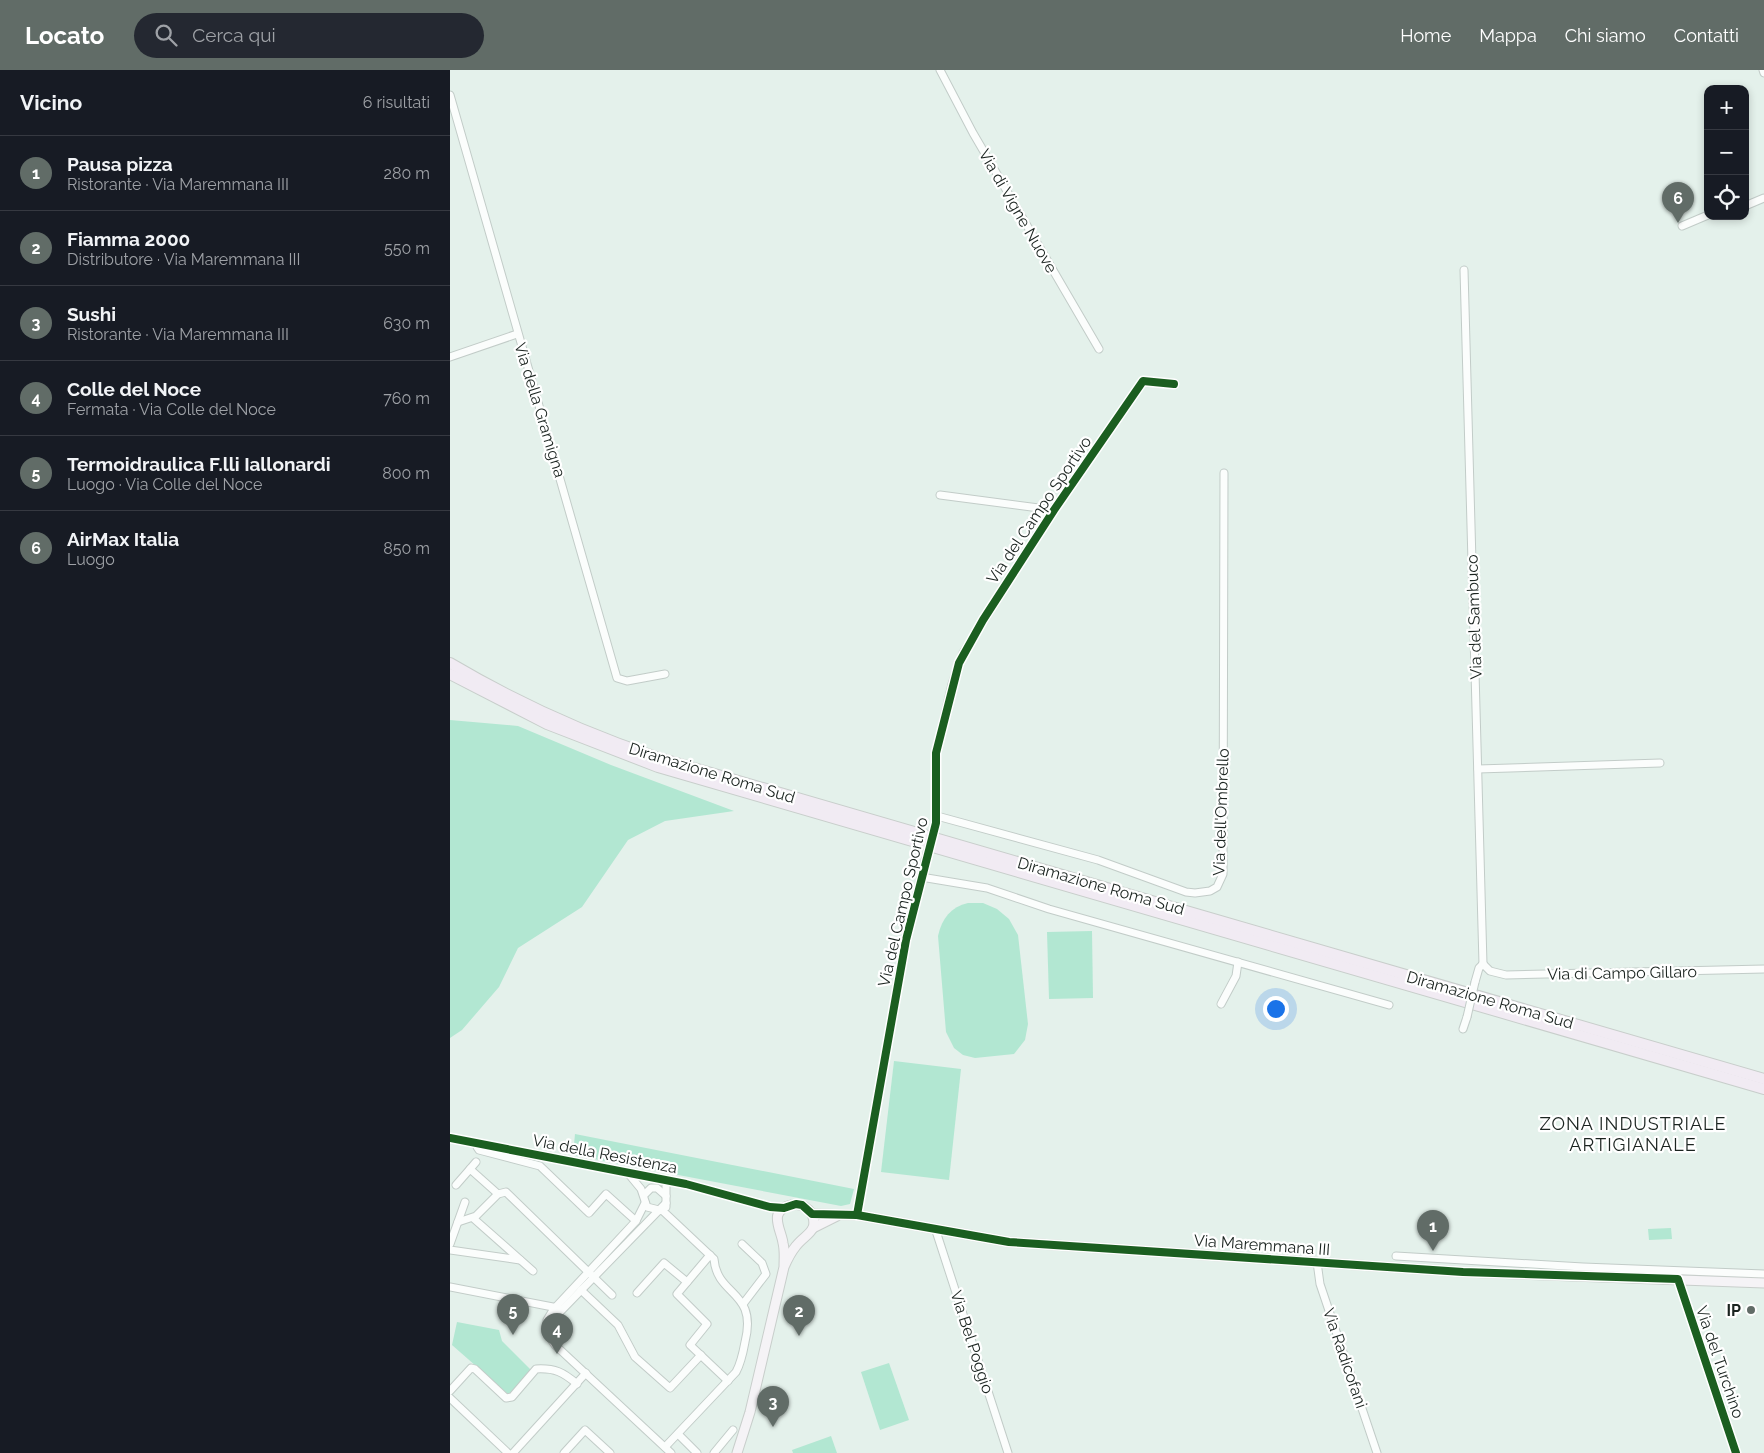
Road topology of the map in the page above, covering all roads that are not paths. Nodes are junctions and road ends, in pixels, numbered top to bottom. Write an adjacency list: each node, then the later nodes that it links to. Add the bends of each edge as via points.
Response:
1 (940, 70): 9 (street, Via di Vigne Nuove)
2 (450, 95): 8 (street, Via della Gramigna)
3 (1764, 198): 4 (street)
4 (1749, 204)
5 (1704, 217): 6 (street)
6 (1682, 226)
7 (1464, 270): 19 (street, Via del Sambuco)
8 (517, 334): 10 (street); 17 (street, Via della Gramigna, via 617,678 627,681)
9 (1100, 349)
10 (450, 357)
11 (1174, 384): 14 (street, Via del Campo Sportivo, via 1143,381)
12 (1224, 473): 20 (street, Via dell'Ombrello, via 1223,874 1217,887 1203,893 1186,892 1098,860)
13 (940, 495): 14 (street)
14 (1054, 510): 20 (street, Via del Campo Sportivo, via 959,663 936,753)
15 (450, 663): 28 (highway, Diramazione Roma Sud, via 520,702 656,757)
16 (450, 674): 29 (highway, Diramazione Roma Sud, via 547,724 658,767)
17 (665, 674)
18 (1660, 763): 19 (street)
19 (1478, 769): 23 (street, Via del Sambuco)
20 (936, 820): 21 (street, Via del Campo Sportivo, bridge)
21 (921, 877): 22 (street, via 987,888 1049,909); 48 (street, Via del Campo Sportivo, via 906,940)
22 (1238, 962): 25 (street, via 1236,976); 26 (street)
23 (1484, 964): 24 (street, Via di Campo Gillaro, via 1490,971 1506,975); 27 (street, bridge, via 1479,968)
24 (1764, 969)
25 (1221, 1004)
26 (1389, 1005)
27 (1463, 1029)
28 (1764, 1079)
29 (1764, 1089)
30 (450, 1138): 31 (street, Via della Resistenza)
31 (477, 1143): 34 (street, Via della Resistenza); 51 (street, via 479,1150 540,1166 589,1213 606,1194)
32 (476, 1162): 33 (street)
33 (470, 1169): 38 (street); 39 (street)
34 (627, 1172): 35 (street, Via della Resistenza); 40 (street, via 638,1184)
35 (653, 1178): 36 (street, Via della Resistenza); 40 (street)
36 (666, 1180): 37 (street, Via della Resistenza); 41 (street)
37 (686, 1184): 41 (street, via 676,1188); 43 (street, Via della Resistenza)
38 (456, 1185)
39 (498, 1194): 50 (street); 67 (street, via 510,1194)
40 (644, 1198): 41 (street, via 651,1188 657,1188); 45 (street, via 649,1208); 51 (street)
41 (666, 1199): 45 (street); 49 (street)
42 (464, 1202): 52 (street)
43 (753, 1203): 44 (street, Via della Resistenza); 53 (street, Via della Resistenza, via 768,1211)
44 (784, 1208): 46 (main road, Via Maremmana III, via 802,1205); 53 (main road)
45 (658, 1210): 49 (street); 67 (street)
46 (812, 1214): 47 (main road, Via Maremmana III); 54 (main road)
47 (846, 1214): 48 (main road, Via Maremmana III); 54 (main road, Via Maremmana III)
48 (857, 1215): 55 (main road, Via Maremmana III)
49 (670, 1217): 61 (street)
50 (473, 1218): 52 (street); 63 (street)
51 (636, 1221): 67 (street)
52 (458, 1222): 58 (street)
53 (776, 1222): 56 (main road, Via Maremmana III)
54 (813, 1228): 57 (main road, Via Maremmana III)
55 (936, 1230): 64 (main road, Via Maremmana III, via 1009,1242); 94 (street, Via Bel Poggio)
56 (782, 1236): 57 (main road, via 790,1241); 65 (main road, Via Maremmana III)
57 (800, 1241): 65 (main road, Via Maremmana III)
58 (450, 1244)
59 (742, 1244): 76 (street, via 762,1263 766,1274)
60 (450, 1250): 63 (street)
61 (710, 1255): 70 (street); 76 (street, via 721,1278)
62 (1396, 1256): 68 (street)
63 (520, 1260): 66 (street)
64 (1317, 1262): 69 (main road, Via Maremmana III, via 1462,1272); 95 (street, Via Radicofani, via 1320,1284)
65 (784, 1267): 93 (main road, Via Maremmana III, via 750,1412)
66 (533, 1271)
67 (591, 1274): 73 (street); 75 (street); 77 (street)
68 (1764, 1274)
69 (1678, 1280): 71 (main road, Via Maremmana III); 96 (street, Via del Turchino)
70 (687, 1282): 74 (street, via 664,1263); 78 (street, via 677,1294 707,1324 690,1345)
71 (1764, 1283)
72 (450, 1288): 77 (street)
73 (581, 1290): 77 (street); 78 (street, via 618,1325 635,1357 670,1388)
74 (637, 1293)
75 (612, 1295)
76 (743, 1304): 80 (street, via 749,1317 748,1329 740,1366)
77 (559, 1308): 79 (street, via 546,1327 549,1338)
78 (701, 1355): 80 (street)
79 (586, 1374): 81 (street); 86 (street)
80 (728, 1381): 85 (street)
81 (577, 1384): 82 (street, via 558,1370 536,1369 512,1397 506,1398 471,1368); 88 (street)
82 (450, 1391)
83 (450, 1398): 87 (street)
84 (734, 1430): 92 (street)
85 (678, 1434): 86 (street); 91 (street)
86 (668, 1450)
87 (508, 1453)
88 (513, 1453)
89 (564, 1453): 90 (street, via 586,1430)
90 (610, 1453)
91 (697, 1453)
92 (714, 1453)
93 (737, 1453)
94 (1008, 1453)
95 (1377, 1453)
96 (1736, 1453)

